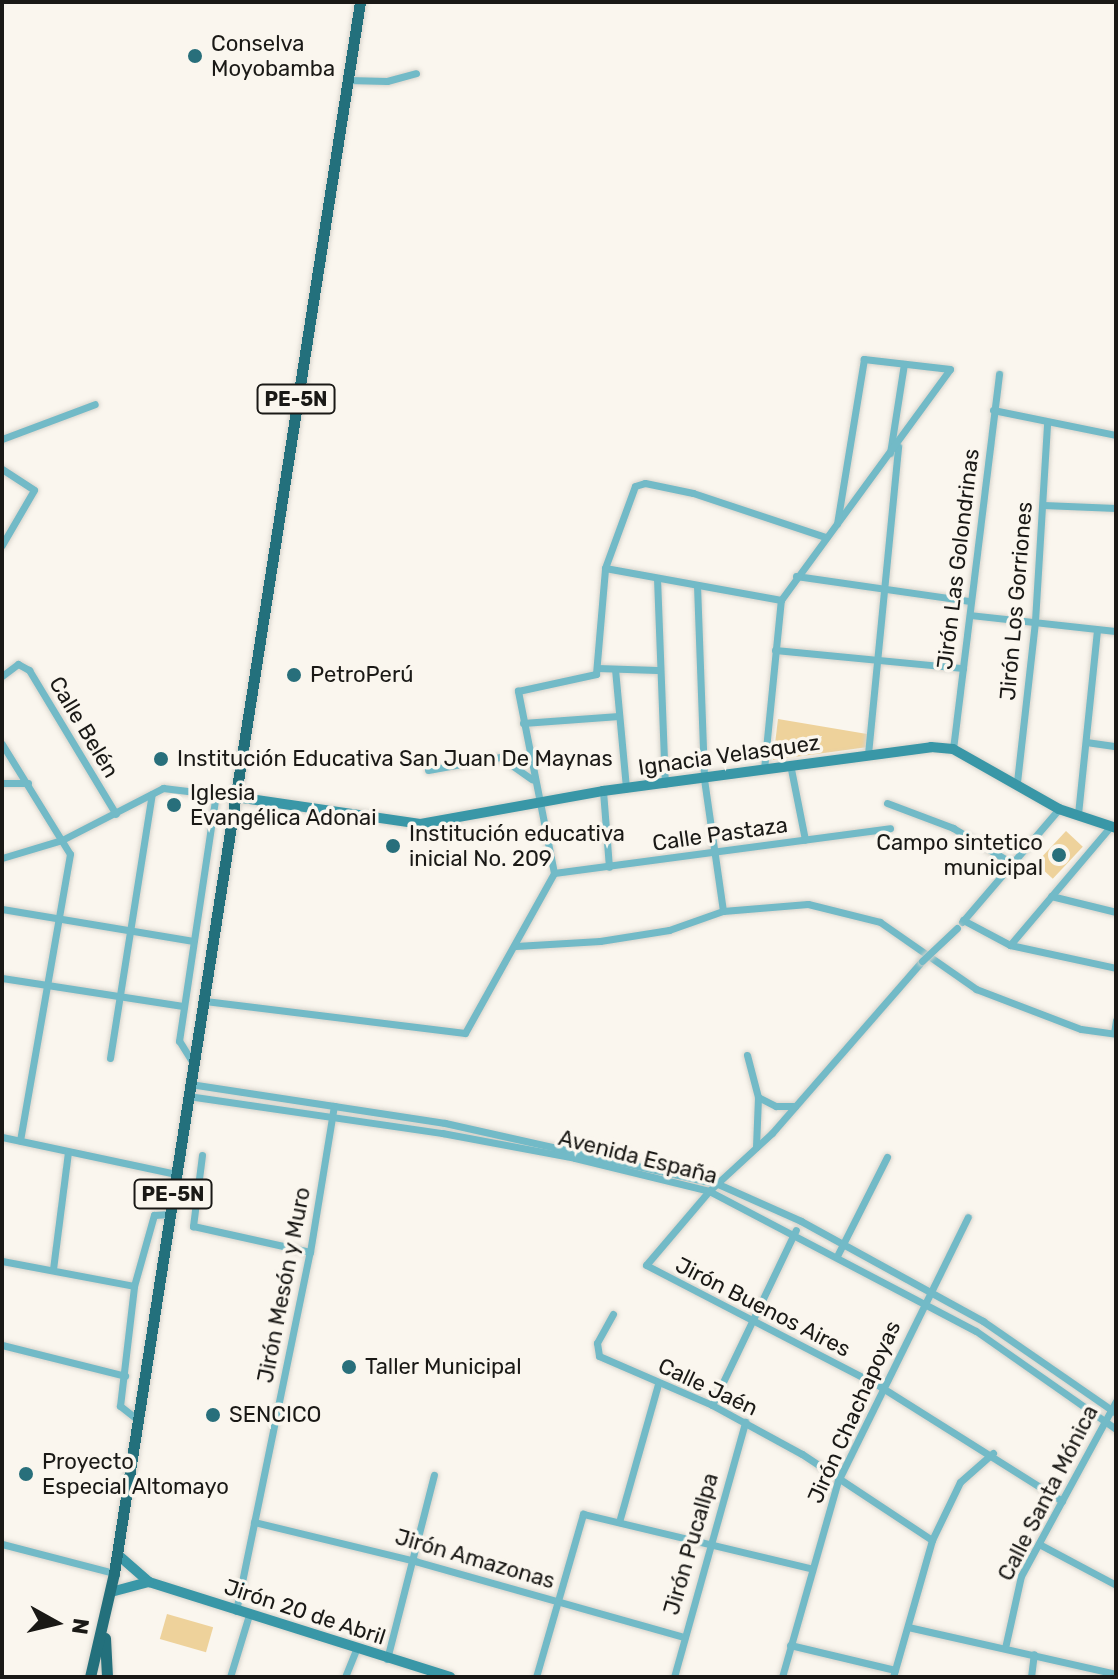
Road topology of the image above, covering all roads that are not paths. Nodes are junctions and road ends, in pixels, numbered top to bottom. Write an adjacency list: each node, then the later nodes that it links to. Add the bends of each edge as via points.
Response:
1 (360, 2): 3 (highway, PE-5N)
2 (416, 73): 3 (street, via 387,81)
3 (347, 80): 57 (highway, PE-5N)
4 (904, 364): 11 (street, via 950,372); 12 (street); 16 (street, via 864,359)
5 (999, 374): 7 (street, Jirón Las Golondrinas)
6 (95, 404): 10 (street)
7 (993, 410): 8 (street); 25 (street, Jirón Las Golondrinas)
8 (1047, 422): 9 (street); 14 (street, Jirón Los Gorriones)
9 (1116, 435)
10 (2, 439)
11 (898, 444): 12 (street); 23 (street)
12 (890, 456): 16 (street)
13 (2, 469): 18 (street, via 26,481 34,493)
14 (1043, 505): 15 (street); 27 (street, Jirón Los Gorriones)
15 (1116, 508)
16 (837, 524): 17 (street)
17 (825, 537): 19 (street, via 742,506 645,483 632,491); 20 (street)
18 (2, 545)
19 (605, 568): 21 (street); 32 (street)
20 (796, 576): 23 (street); 24 (street)
21 (657, 578): 22 (street); 35 (street)
22 (697, 585): 24 (street); 48 (street)
23 (883, 589): 25 (street); 31 (street)
24 (781, 600): 30 (street)
25 (970, 601): 26 (street, Jirón Las Golondrinas)
26 (970, 615): 27 (street); 33 (street, Jirón Las Golondrinas)
27 (1035, 621): 28 (street); 49 (street, Jirón Los Gorriones)
28 (1097, 630): 29 (street); 39 (street)
29 (1116, 631)
30 (775, 650): 31 (street); 44 (street)
31 (876, 657): 33 (street); 43 (street)
32 (597, 668): 34 (street); 38 (street, via 593,676 520,689)
33 (963, 668): 42 (street, Jirón Las Golondrinas)
34 (615, 669): 35 (street); 37 (street)
35 (657, 670): 52 (street)
36 (2, 676): 61 (street, Calle Belén, via 18,664 29,670)
37 (619, 716): 38 (street); 53 (street)
38 (523, 723): 47 (street)
39 (1086, 742): 41 (street); 62 (street)
40 (2, 744): 51 (street)
41 (1116, 746)
42 (953, 749): 43 (main road, Ignacia Velasquez); 49 (main road)
43 (868, 754): 45 (main road, Ignacia Velasquez)
44 (764, 769): 45 (main road, Ignacia Velasquez); 48 (main road, Ignacia Velasquez)
45 (791, 769): 66 (street)
46 (428, 770): 47 (street, via 500,757)
47 (532, 779): 58 (street)
48 (704, 779): 52 (main road, Ignacia Velasquez); 67 (street)
49 (1017, 782): 60 (main road)
50 (2, 783): 51 (street)
51 (28, 783): 65 (street)
52 (665, 784): 53 (main road, Ignacia Velasquez)
53 (626, 788): 54 (main road, Ignacia Velasquez)
54 (603, 791): 58 (main road, Ignacia Velasquez); 70 (street)
55 (152, 794): 56 (street, via 163,788); 61 (street); 78 (street)
56 (216, 794): 57 (street); 79 (street)
57 (236, 797): 58 (main road, Ignacia Velasquez, via 420,824); 86 (highway, PE-5N)
58 (537, 801): 71 (street)
59 (887, 803): 69 (street, via 953,828)
60 (1059, 809): 62 (main road); 69 (street)
61 (116, 814): 65 (street)
62 (1078, 814): 63 (main road)
63 (1114, 827): 72 (street)
64 (890, 828): 66 (street, Calle Pastaza)
65 (62, 840): 68 (street); 76 (street, via 70,854)
66 (805, 840): 67 (street, Calle Pastaza)
67 (715, 853): 70 (street, Calle Pastaza); 74 (street)
68 (2, 858)
69 (1010, 862): 77 (street)
70 (609, 867): 71 (street, Calle Pastaza)
71 (554, 873): 81 (street)
72 (1051, 896): 75 (street); 80 (street)
73 (2, 909): 76 (street)
74 (723, 911): 81 (street, via 669,930); 89 (street, via 808,904 880,922 976,989 1081,1029)
75 (1116, 912)
76 (61, 918): 78 (street); 84 (street)
77 (963, 920): 80 (street); 96 (street, bridge)
78 (131, 928): 79 (street); 85 (street)
79 (193, 941): 87 (street)
80 (1010, 945): 82 (street)
81 (516, 946): 86 (street, via 464,1034)
82 (1116, 968)
83 (2, 978): 84 (street)
84 (48, 986): 85 (street); 99 (street)
85 (118, 997): 87 (street); 91 (street)
86 (205, 1001): 92 (highway, PE-5N)
87 (183, 1006): 92 (street, via 179,1047)
88 (1116, 1020): 89 (street)
89 (1115, 1034)
90 (747, 1055): 94 (street)
91 (110, 1058)
92 (194, 1064): 93 (highway, PE-5N)
93 (189, 1090): 95 (street, Avenida España); 97 (street, Avenida España); 104 (highway, PE-5N)
94 (758, 1097): 96 (street, via 776,1106); 100 (street)
95 (334, 1106): 97 (street, Jirón Mesón y Muro); 105 (street, Avenida España, via 562,1146)
96 (795, 1106): 100 (street)
97 (332, 1118): 107 (street, Avenida España, via 575,1158); 113 (street, Jirón Mesón y Muro)
98 (2, 1137): 99 (street)
99 (20, 1141): 101 (street)
100 (755, 1149): 105 (street)
101 (68, 1152): 104 (street); 116 (street)
102 (202, 1155): 106 (street)
103 (887, 1157): 112 (street)
104 (176, 1180): 106 (street); 108 (highway, PE-5N)
105 (718, 1184): 107 (street); 110 (street, Avenida España)
106 (194, 1188): 113 (street, via 196,1228)
107 (709, 1191): 111 (street, Avenida España); 121 (street, Jirón Buenos Aires, via 645,1262 650,1270)
108 (170, 1214): 117 (street, via 154,1215); 129 (highway, PE-5N)
109 (968, 1217): 118 (street, Jirón Chachapoyas)
110 (801, 1221): 111 (street); 112 (street, Avenida España)
111 (795, 1232): 114 (street, Avenida España); 121 (street)
112 (846, 1245): 114 (street); 118 (street, Avenida España)
113 (310, 1252): 136 (street, Jirón Mesón y Muro)
114 (837, 1256): 119 (street, Avenida España)
115 (2, 1261): 116 (street)
116 (53, 1269): 117 (street)
117 (134, 1286): 123 (street)
118 (931, 1293): 119 (street, Jirón Chachapoyas); 127 (street, Avenida España)
119 (925, 1303): 125 (street, Jirón Chachapoyas); 128 (street, Avenida España)
120 (613, 1314): 124 (street, Calle Jaén, via 596,1352)
121 (752, 1317): 125 (street, Jirón Buenos Aires); 126 (street)
122 (2, 1345): 123 (street)
123 (125, 1376): 129 (street, via 121,1410)
124 (658, 1384): 126 (street, Calle Jaén); 137 (street)
125 (881, 1387): 132 (street, Jirón Buenos Aires); 134 (street, Jirón Chachapoyas)
126 (712, 1405): 130 (street, Calle Jaén)
127 (1114, 1408): 128 (street, Calle Santa Mónica)
128 (1104, 1418): 131 (street, Avenida España); 135 (street, Calle Santa Mónica)
129 (138, 1420): 142 (highway, PE-5N)
130 (745, 1422): 134 (street, Calle Jaén); 140 (street, Jirón Pucallpa)
131 (1116, 1429)
132 (993, 1453): 135 (street, Jirón Buenos Aires); 138 (street, via 960,1482)
133 (434, 1475): 143 (street)
134 (838, 1481): 138 (street, Calle Jaén); 144 (street, Jirón Chachapoyas)
135 (1062, 1501): 141 (street, Calle Santa Mónica)
136 (254, 1522): 143 (street, Jirón Amazonas); 150 (street, Jirón Mesón y Muro)
137 (619, 1522): 140 (street); 149 (street, via 581,1515)
138 (932, 1540): 153 (street)
139 (2, 1544): 145 (street)
140 (709, 1544): 144 (street); 154 (street, Jirón Pucallpa)
141 (1039, 1544): 147 (street); 156 (street, Calle Santa Mónica, via 1021,1576)
142 (117, 1554): 145 (highway, PE-5N); 146 (main road)
143 (415, 1561): 149 (street, Jirón Amazonas); 159 (street)
144 (810, 1568): 155 (street, Jirón Chachapoyas)
145 (114, 1573): 148 (highway, PE-5N)
146 (149, 1582): 148 (main road); 150 (main road, Jirón 20 de Abril)
147 (1116, 1585)
148 (111, 1592): 152 (highway, PE-5N)
149 (557, 1601): 154 (street, Jirón Amazonas); 167 (street)
150 (236, 1611): 151 (main road, Jirón 20 de Abril)
151 (249, 1615): 157 (main road, Jirón 20 de Abril); 164 (street)
152 (104, 1627): 162 (highway, PE-5N); 163 (highway, PE-5N)
153 (908, 1627): 156 (street); 160 (street)
154 (684, 1637): 168 (street, Jirón Pucallpa)
155 (790, 1645): 160 (street); 169 (street, Jirón Chachapoyas)
156 (1005, 1648): 158 (street)
157 (356, 1650): 159 (main road, Jirón 20 de Abril); 165 (street)
158 (1034, 1654): 161 (street); 170 (street)
159 (387, 1659): 166 (main road, Jirón 20 de Abril)
160 (894, 1673)
161 (1116, 1674)
162 (90, 1677)
163 (107, 1677)
164 (230, 1677)
165 (345, 1677)
166 (450, 1677)
167 (536, 1677)
168 (674, 1677)
169 (782, 1677)
170 (1031, 1677)

